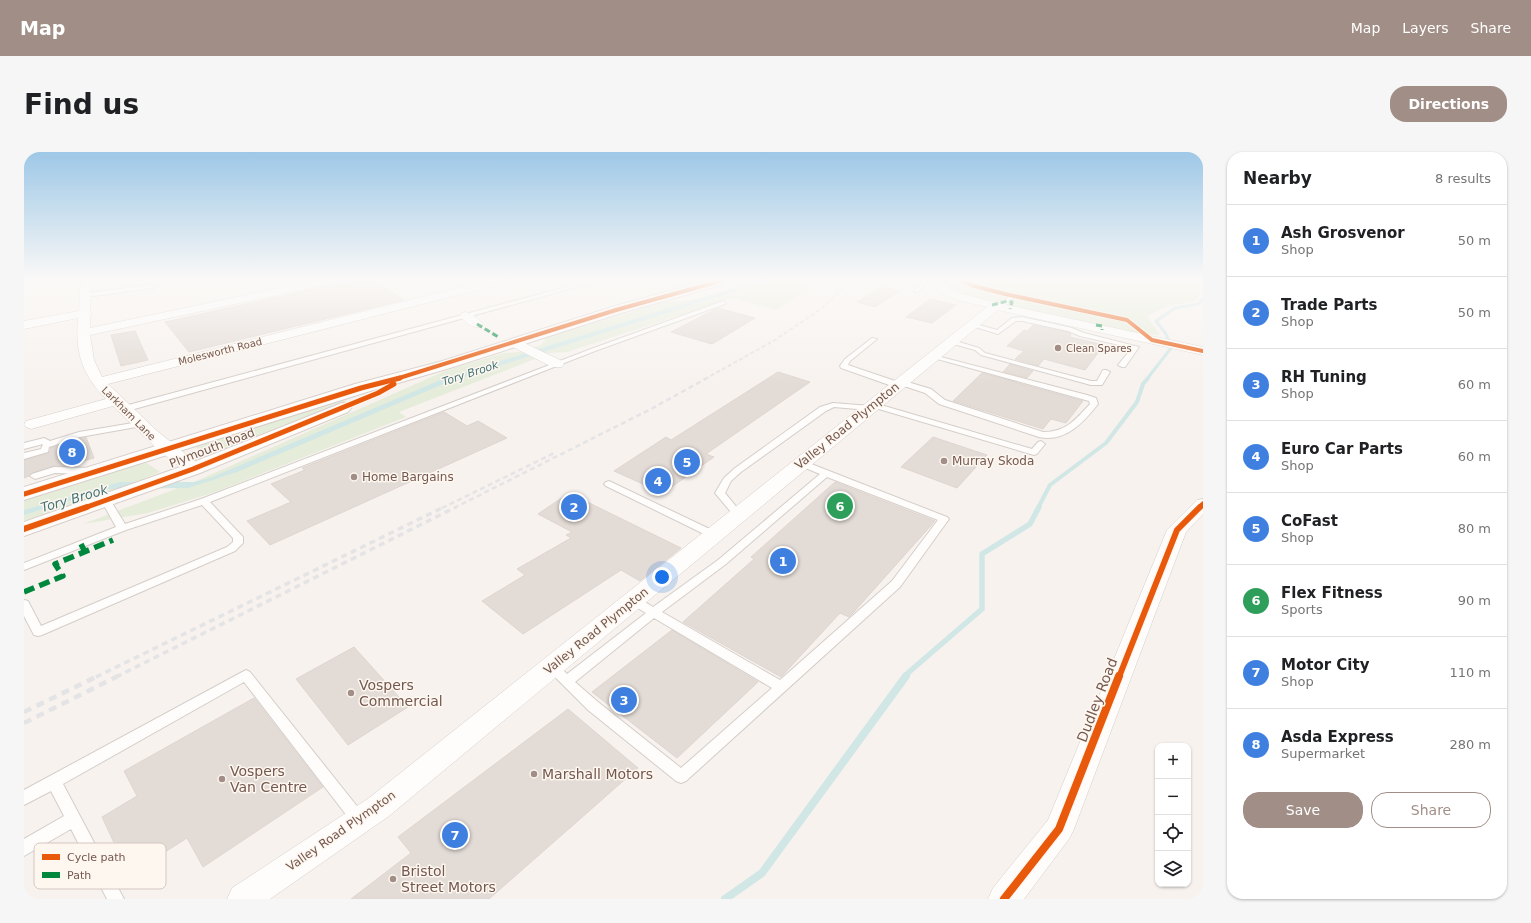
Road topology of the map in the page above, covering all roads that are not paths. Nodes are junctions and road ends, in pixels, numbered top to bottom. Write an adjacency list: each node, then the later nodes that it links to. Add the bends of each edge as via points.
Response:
1 (76, 315): 12 (street)
2 (86, 315): 14 (street, Larkham Lane)
3 (170, 315): 14 (street)
4 (367, 315): 24 (street, Molesworth Road)
5 (470, 315): 10 (lane)
6 (602, 315): 17 (main road, Plymouth Road, via 581,321)
7 (691, 315): 20 (lane)
8 (986, 315): 13 (street, Valley Road Plympton)
9 (1052, 315): 18 (street)
10 (466, 316): 11 (street); 26 (lane, via 238,377)
11 (477, 324)
12 (24, 325)
13 (972, 325): 16 (street, Valley Road Plympton); 21 (lane, via 998,332 1014,319 1022,319 1136,347)
14 (84, 333): 24 (street, Larkham Lane, via 87,360)
15 (874, 340): 25 (lane, via 847,360 844,366)
16 (952, 342): 19 (street, Valley Road Plympton); 22 (lane, via 977,348 982,354 1091,383 1099,383)
17 (523, 346): 20 (street); 23 (main road, Plymouth Road)
18 (1203, 351)
19 (933, 357): 25 (street, Valley Road Plympton); 25 (lane, via 1084,397 1093,400 1094,404 1073,426 1052,436 1034,433 937,400 928,391)
20 (557, 364): 43 (lane)
21 (1122, 365)
22 (1106, 372)
23 (403, 378): 33 (main road, Plymouth Road, via 361,388); 36 (main road, Plymouth Road, via 378,393)
24 (98, 382): 26 (street, Larkham Lane)
25 (900, 384): 27 (street, Valley Road Plympton)
26 (120, 405): 28 (street); 29 (street, Larkham Lane)
27 (872, 407): 31 (lane, via 1034,452); 35 (street, Valley Road Plympton); 45 (lane, via 833,405 823,409 738,470 727,480 720,494)
28 (31, 424)
29 (139, 424): 30 (lane, via 103,429); 33 (street, Larkham Lane)
30 (50, 444): 32 (lane, via 44,442); 34 (lane, via 45,446 44,450)
31 (1041, 444)
32 (24, 446)
33 (166, 450): 36 (street, Larkham Lane); 37 (main road, Plymouth Road)
34 (24, 456)
35 (801, 463): 38 (lane); 45 (street, Valley Road Plympton)
36 (193, 469): 42 (main road, Plymouth Road)
37 (96, 472): 39 (lane, via 54,470); 41 (main road, Plymouth Road)
38 (826, 473): 52 (lane, via 722,562); 55 (lane, via 944,520 896,584)
39 (35, 476)
40 (609, 484): 48 (lane)
41 (24, 494)
42 (114, 497): 46 (lane); 47 (main road, Plymouth Road)
43 (204, 500): 46 (lane); 51 (lane, via 238,538 238,543 231,549 38,632)
44 (1203, 504): 65 (street, Dudley Road, via 1177,530 1059,829)
45 (738, 515): 48 (street, Valley Road Plympton)
46 (122, 528): 49 (lane)
47 (24, 529)
48 (714, 535): 50 (street, Valley Road Plympton)
49 (24, 566)
50 (633, 600): 52 (lane); 53 (street, Valley Road Plympton)
51 (24, 604)
52 (654, 612): 54 (lane); 55 (lane)
53 (551, 667): 54 (lane); 59 (street, Valley Road Plympton, via 379,807)
54 (567, 682): 55 (lane, via 681,777)
55 (781, 687)
56 (54, 782): 57 (lane); 58 (lane); 59 (lane, via 246,675)
57 (24, 798)
58 (74, 819): 60 (lane); 61 (lane)
59 (359, 820): 64 (street, Valley Road Plympton)
60 (87, 843)
61 (24, 848)
62 (111, 889): 63 (lane)
63 (116, 899)
64 (243, 899)
65 (1004, 899)

